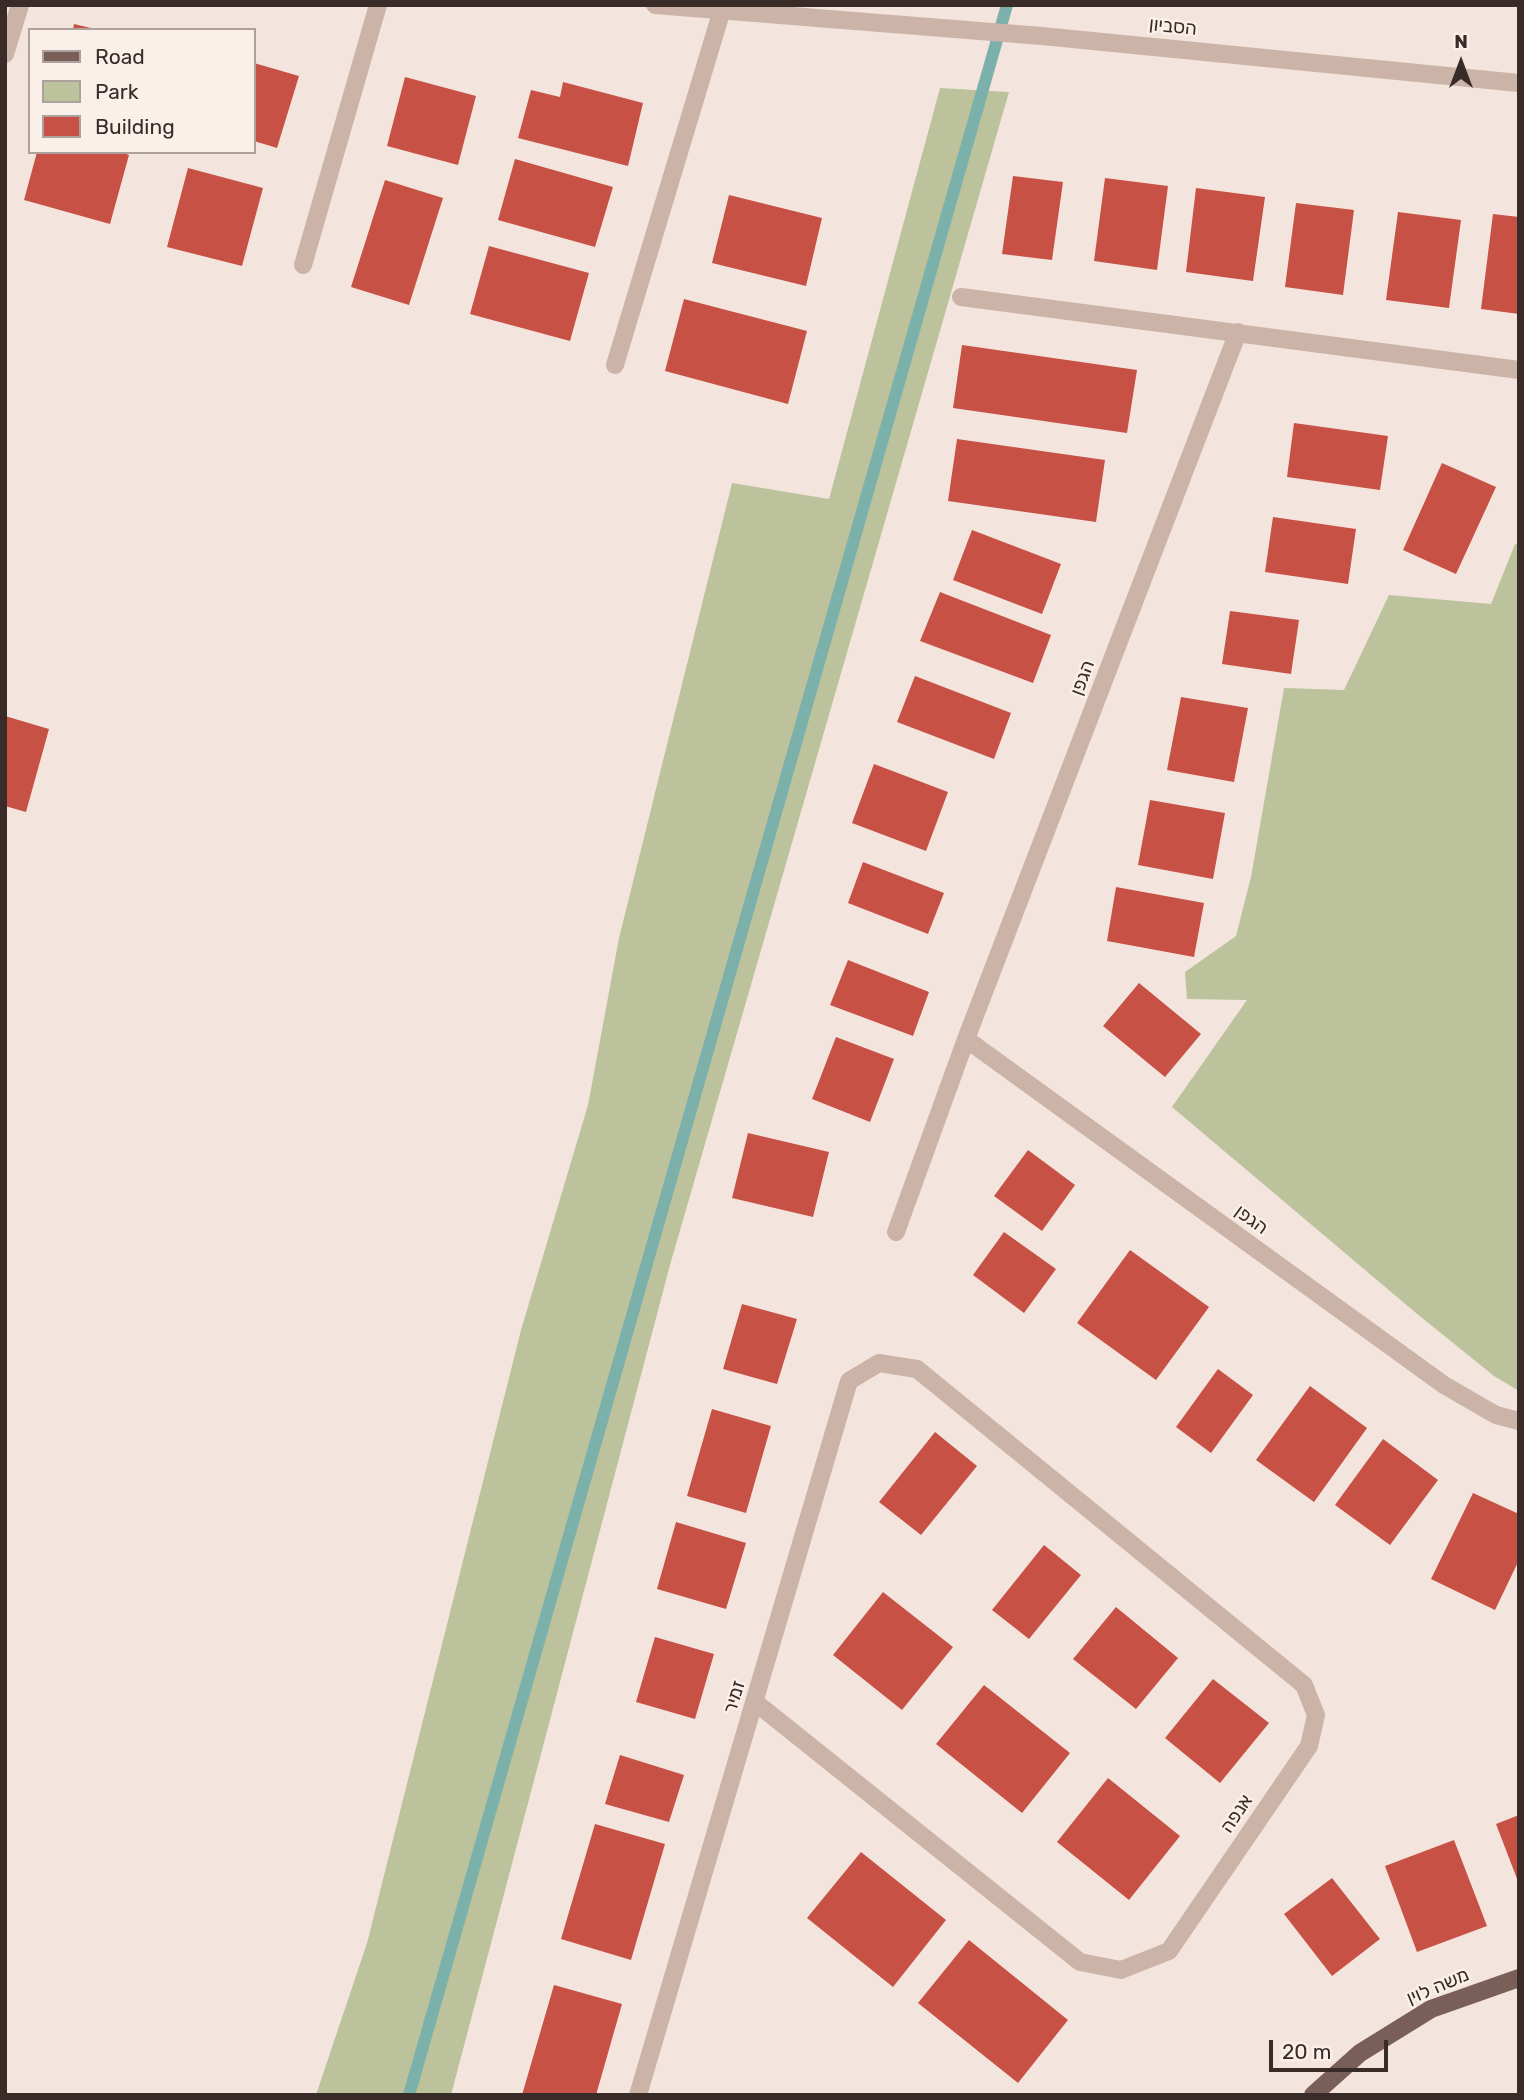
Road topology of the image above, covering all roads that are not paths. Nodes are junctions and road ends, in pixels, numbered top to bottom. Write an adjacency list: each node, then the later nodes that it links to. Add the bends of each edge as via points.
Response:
1 (20, 5): 8 (street)
2 (378, 5): 10 (street)
3 (655, 5): 5 (street, הסביון)
4 (850, 5): 7 (street)
5 (676, 6): 6 (street, הסביון)
6 (722, 10): 7 (street, הסביון); 13 (street)
7 (833, 19): 9 (street, הסביון)
8 (5, 54)
9 (1519, 83)
10 (303, 265)
11 (961, 297): 12 (street)
12 (1238, 332): 14 (street); 15 (street, הגפן)
13 (615, 366)
14 (1519, 370)
15 (966, 1040): 16 (street, הגפן); 18 (street, הגפן, via 1444,1385 1496,1415)
16 (896, 1232)
17 (916, 1368): 19 (street, זמיר, via 879,1363 849,1381); 19 (street, אנפה, via 1304,1685 1316,1715 1309,1746 1169,1951 1121,1970 1080,1962)
18 (1519, 1421)
19 (755, 1702): 21 (street, זמיר)
20 (1519, 1978): 22 (main road, משה לוין, via 1431,2009 1360,2053)
21 (638, 2095)
22 (1313, 2095)

